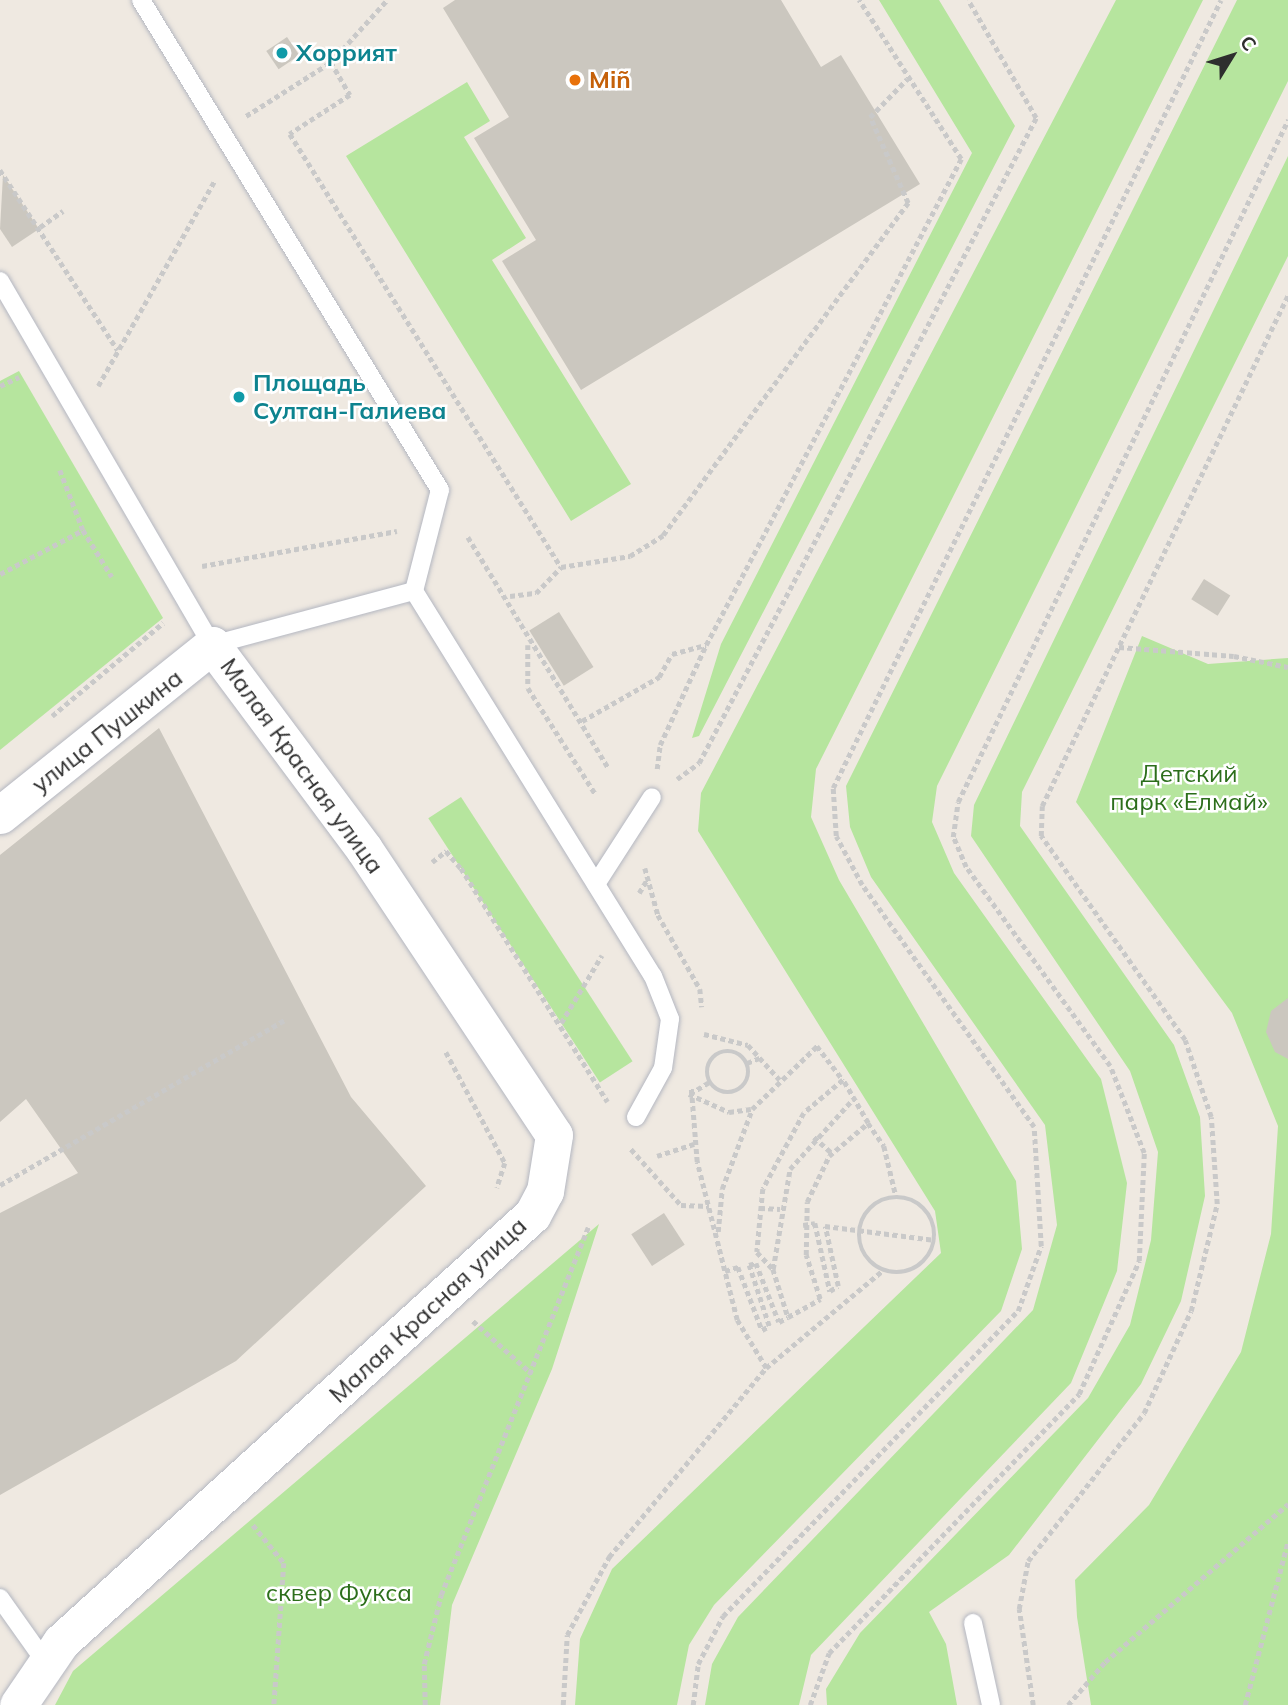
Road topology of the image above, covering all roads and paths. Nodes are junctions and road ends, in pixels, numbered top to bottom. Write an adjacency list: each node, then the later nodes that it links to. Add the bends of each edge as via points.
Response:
1 (141, 0): 26 (lane, via 440,490)
2 (387, 0): 6 (path)
3 (859, 0): 7 (path)
4 (968, 0): 38 (path, via 1036,118 699,763)
5 (1221, 0): 92 (path, via 834,788 836,836 862,884 1034,1127 1041,1246 1018,1311 723,1616 698,1664)
6 (331, 62): 8 (path); 23 (path, via 350,95 290,134)
7 (908, 79): 23 (path, via 870,117 908,203 663,534 630,556); 31 (path, via 961,159)
8 (245, 117)
9 (1288, 120): 93 (path, via 958,802 953,837 966,867 1110,1066 1144,1153 1139,1261 1079,1394 829,1653)
10 (0, 170): 13 (path)
11 (219, 173): 16 (path)
12 (63, 211): 13 (path)
13 (40, 227): 16 (path)
14 (0, 281): 28 (lane)
15 (1288, 295): 32 (path)
16 (118, 350): 17 (path)
17 (96, 389)
18 (60, 470): 19 (path)
19 (83, 530): 24 (path); 25 (path)
20 (398, 531): 22 (path)
21 (468, 537): 27 (path)
22 (193, 567)
23 (561, 568): 27 (path, via 536,593)
24 (0, 574)
25 (112, 577)
26 (414, 591): 30 (lane); 42 (lane)
27 (510, 596): 29 (path)
28 (190, 604): 30 (lane); 35 (path)
29 (528, 643): 34 (path); 37 (path, via 528,688)
30 (212, 645): 39 (street, улица Пушкина); 87 (street, Малая Красная улица, via 364,849 539,1104 554,1135 550,1165 532,1215 61,1642)
31 (706, 645): 34 (path, via 672,654 659,677); 38 (path, via 660,746)
32 (1119, 648): 33 (path, via 1234,656); 95 (path, via 1042,806 1041,836 1185,1040 1211,1117 1217,1204 1191,1311 1144,1413 1028,1560 1018,1609)
33 (1288, 667)
34 (582, 721): 36 (path)
35 (43, 724)
36 (608, 766)
37 (595, 793)
38 (652, 797): 42 (lane)
39 (0, 815)
40 (432, 862): 53 (path, via 446,850 461,868)
41 (644, 866): 44 (path, via 658,915 700,989)
42 (596, 884): 57 (lane, via 653,976 670,1019 663,1068)
43 (285, 1020): 64 (path)
44 (704, 1034): 46 (path); 47 (path, via 748,1045)
45 (440, 1044): 66 (path, via 505,1163)
46 (701, 1046)
47 (762, 1057): 48 (path); 49 (path)
48 (747, 1063): 52 (path, via 746,1084 734,1093); 52 (path, via 738,1054 719,1054 710,1063)
49 (780, 1080): 50 (path, via 817,1046); 56 (path)
50 (843, 1080): 55 (path); 68 (path, via 804,1113 784,1141)
51 (692, 1082): 54 (path)
52 (709, 1082): 54 (path)
53 (605, 1094)
54 (690, 1094): 56 (path, via 729,1112); 60 (path)
55 (853, 1099): 58 (path); 59 (path)
56 (752, 1109): 73 (path, via 722,1189)
57 (636, 1117)
58 (867, 1123): 61 (path); 65 (path, via 884,1146)
59 (814, 1138): 61 (path); 69 (path, via 790,1169)
60 (694, 1143): 62 (path); 67 (path)
61 (833, 1154): 70 (path, via 815,1181)
62 (657, 1156)
63 (653, 1168): 67 (path, via 681,1205)
64 (0, 1185)
65 (896, 1196): 72 (path, via 867,1210); 74 (path, via 929,1212)
66 (493, 1197)
67 (709, 1206): 73 (path)
68 (760, 1208): 69 (path); 75 (path, via 757,1252)
69 (780, 1209): 75 (path)
70 (803, 1225): 72 (path, via 816,1223 830,1291 838,1286 825,1226); 78 (path, via 820,1298)
71 (588, 1227): 81 (path)
72 (859, 1229): 74 (path); 76 (path, via 864,1254)
73 (718, 1239): 77 (path)
74 (935, 1240): 76 (path, via 919,1267)
75 (773, 1269): 78 (path)
76 (883, 1270): 80 (path)
77 (725, 1271): 78 (path, via 738,1267 762,1330 769,1326 750,1265 756,1263 779,1322); 80 (path, via 737,1320)
78 (788, 1317)
79 (470, 1318): 81 (path, via 505,1343)
80 (766, 1368): 91 (path, via 609,1557 567,1635)
81 (532, 1374): 90 (path, via 441,1595 424,1664)
82 (1288, 1504): 96 (path, via 1105,1662)
83 (253, 1525): 89 (path, via 284,1563)
84 (1288, 1541): 97 (path)
85 (0, 1598): 87 (lane)
86 (973, 1623): 94 (lane)
87 (46, 1664): 88 (street, Малая Красная улица)
88 (18, 1705)
89 (274, 1705)
90 (425, 1705)
91 (563, 1705)
92 (693, 1705)
93 (810, 1705)
94 (991, 1705)
95 (1033, 1705)
96 (1068, 1705)
97 (1244, 1705)

